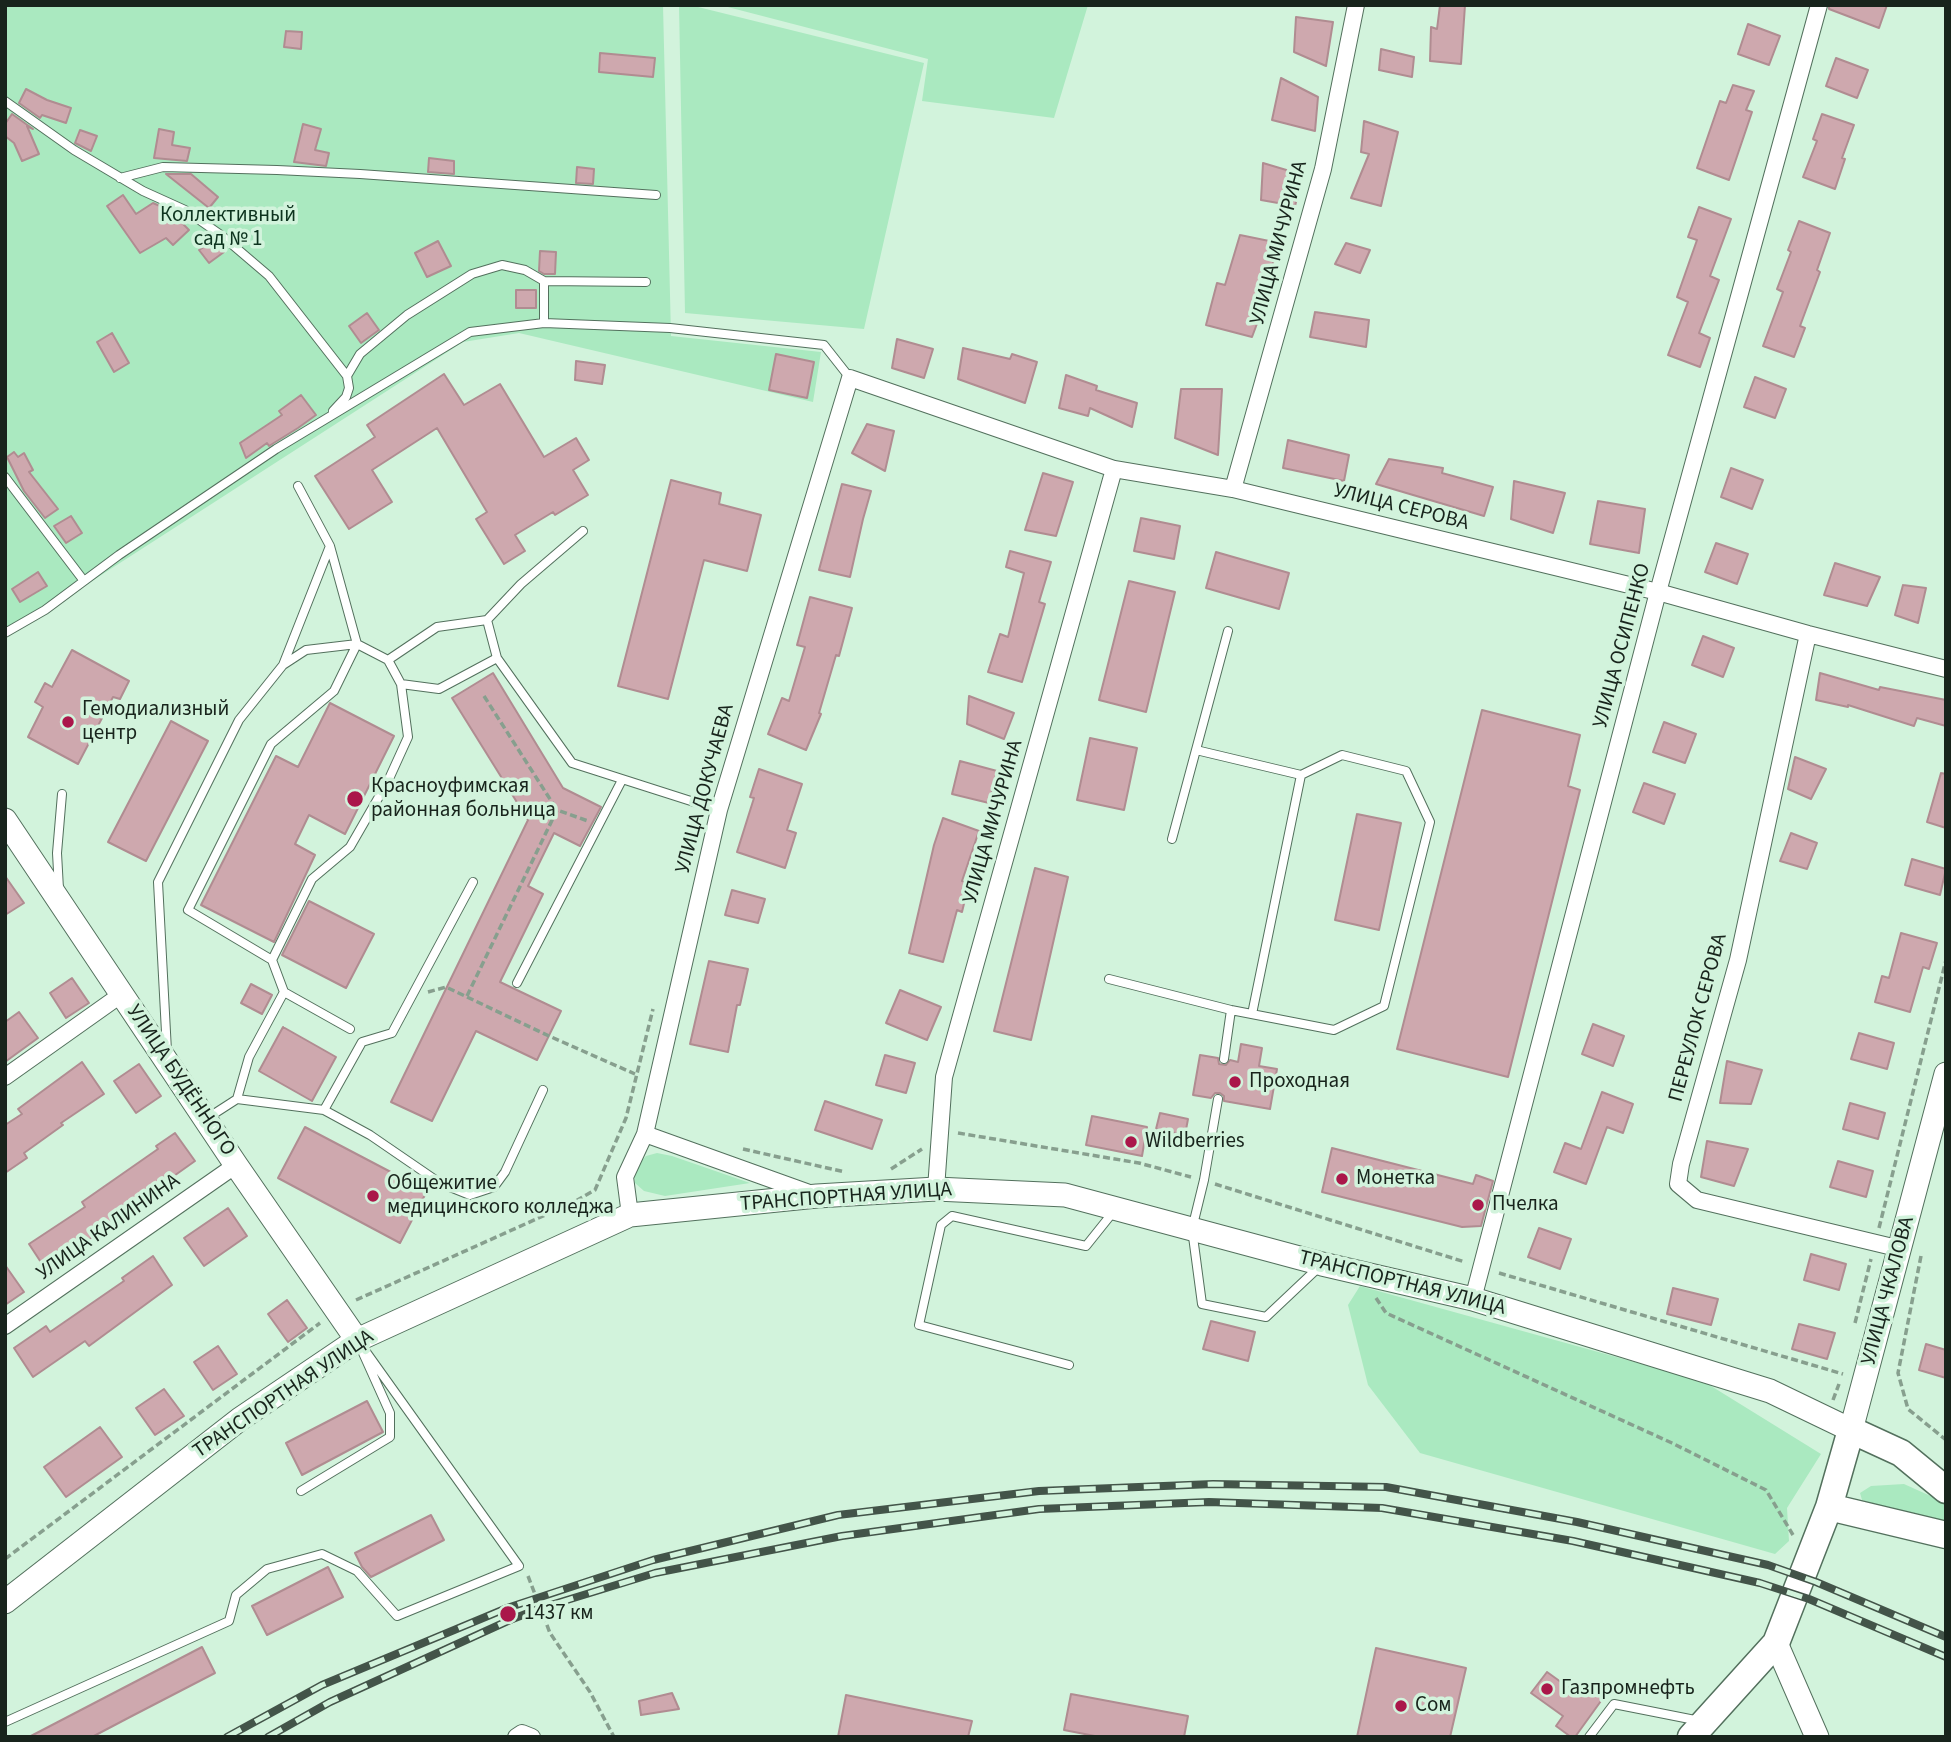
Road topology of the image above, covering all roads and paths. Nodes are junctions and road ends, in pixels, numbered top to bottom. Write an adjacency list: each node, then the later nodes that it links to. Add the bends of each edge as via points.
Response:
1 (1356, 5): 15 (street, УЛИЦА МИЧУРИНА, via 1323,169)
2 (1819, 5): 19 (street, УЛИЦА ОСИПЕНКО)
3 (5, 101): 4 (lane)
4 (120, 178): 5 (lane, via 163,167 277,170); 9 (lane, via 185,210 269,276)
5 (656, 195)
6 (544, 281): 7 (lane); 8 (lane); 9 (lane, via 525,270 502,265 472,274 407,315 360,354)
7 (646, 282)
8 (544, 323): 10 (lane, via 670,328 824,345); 11 (lane, via 470,332)
9 (347, 376): 11 (lane, via 346,397)
10 (850, 378): 12 (street, УЛИЦА СЕРОВА); 36 (street, УЛИЦА ДОКУЧАЕВА)
11 (323, 421): 18 (lane)
12 (1114, 470): 15 (street, УЛИЦА СЕРОВА); 66 (street, УЛИЦА МИЧУРИНА, via 944,1077)
13 (5, 477): 18 (lane)
14 (298, 486): 17 (lane)
15 (1233, 489): 19 (street, УЛИЦА СЕРОВА)
16 (583, 531): 20 (lane)
17 (330, 546): 24 (lane); 27 (lane)
18 (84, 581): 22 (lane)
19 (1658, 592): 23 (street, УЛИЦА СЕРОВА); 80 (street, УЛИЦА ОСИПЕНКО)
20 (487, 620): 25 (lane); 26 (lane, via 437,627)
21 (1228, 631): 31 (lane)
22 (5, 633)
23 (1808, 634): 28 (street, УЛИЦА СЕРОВА); 77 (street, ПЕРЕУЛОК СЕРОВА, via 1738,960 1678,1184 1697,1200)
24 (358, 644): 26 (lane); 27 (lane, via 306,650); 42 (lane, via 334,691 271,744 188,910)
25 (498, 658): 29 (lane, via 439,689); 33 (lane, via 572,763)
26 (388, 660): 29 (lane)
27 (283, 665): 55 (lane, via 239,720 158,882)
28 (1946, 669)
29 (401, 684): 42 (lane, via 408,737 388,781 350,847 312,879)
30 (484, 696): 35 (path)
31 (1196, 750): 32 (lane); 39 (lane)
32 (1301, 775): 52 (lane); 52 (lane, via 1342,755 1406,771 1430,822 1384,1006 1334,1030)
33 (622, 780): 36 (lane); 45 (lane)
34 (62, 794): 41 (lane, via 57,853)
35 (557, 810): 37 (path); 49 (path)
36 (719, 810): 65 (street, УЛИЦА ДОКУЧАЕВА)
37 (588, 821)
38 (7, 827): 41 (main road, УЛИЦА БУДЁННОГО)
39 (1172, 839)
40 (473, 882): 62 (lane, via 392,1033 362,1042)
41 (60, 902): 48 (main road, УЛИЦА БУДЁННОГО)
42 (272, 960): 47 (lane)
43 (1946, 960): 77 (path)
44 (1109, 979): 51 (lane)
45 (517, 983)
46 (446, 987): 49 (path)
47 (284, 992): 53 (lane); 60 (lane, via 249,1057)
48 (122, 994): 55 (main road, УЛИЦА БУДЁННОГО); 58 (street)
49 (467, 996): 56 (path)
50 (654, 1007): 56 (path)
51 (1231, 1010): 52 (lane); 54 (lane)
52 (1252, 1014)
53 (350, 1029)
54 (1224, 1059)
55 (168, 1060): 64 (main road, УЛИЦА БУДЁННОГО)
56 (636, 1074): 63 (path)
57 (1946, 1074): 78 (main road, УЛИЦА ЧКАЛОВА)
58 (5, 1077)
59 (543, 1090): 62 (lane, via 505,1172 494,1187 470,1195 440,1183)
60 (237, 1099): 62 (lane); 64 (lane)
61 (1218, 1100): 71 (lane)
62 (324, 1110)
63 (626, 1118): 65 (path); 83 (path, via 594,1190)
64 (206, 1119): 68 (main road, УЛИЦА БУДЁННОГО)
65 (646, 1128): 73 (street); 75 (street, УЛИЦА ДОКУЧАЕВА, via 625,1177)
66 (939, 1140): 69 (path); 71 (path, via 958,1133 1139,1163); 72 (street, УЛИЦА МИЧУРИНА)
67 (736, 1147): 70 (path)
68 (236, 1165): 83 (main road, УЛИЦА БУДЁННОГО); 84 (street, УЛИЦА КАЛИНИНА)
69 (886, 1172)
70 (850, 1174)
71 (1204, 1180): 76 (lane); 80 (path)
72 (936, 1189): 73 (main road, ТРАНСПОРТНАЯ УЛИЦА); 74 (main road, ТРАНСПОРТНАЯ УЛИЦА, via 1065,1195)
73 (817, 1196): 75 (main road, ТРАНСПОРТНАЯ УЛИЦА)
74 (1116, 1209): 76 (main road, ТРАНСПОРТНАЯ УЛИЦА); 87 (lane, via 1086,1246 953,1216 940,1226 919,1325)
75 (630, 1215): 86 (main road, ТРАНСПОРТНАЯ УЛИЦА)
76 (1192, 1229): 79 (main road, ТРАНСПОРТНАЯ УЛИЦА); 79 (lane, via 1202,1304 1266,1317)
77 (1875, 1242): 78 (street, ПЕРЕУЛОК СЕРОВА); 85 (path)
78 (1911, 1252): 89 (main road, УЛИЦА ЧКАЛОВА); 90 (path, via 1898,1373 1908,1409)
79 (1322, 1264): 81 (main road, ТРАНСПОРТНАЯ УЛИЦА)
80 (1482, 1268): 82 (street, УЛИЦА ОСИПЕНКО); 88 (path, via 1843,1374)
81 (1357, 1272): 82 (main road, ТРАНСПОРТНАЯ УЛИЦА); 95 (path, via 1386,1313 1766,1490)
82 (1473, 1299): 88 (main road, ТРАНСПОРТНАЯ УЛИЦА, via 1770,1391)
83 (338, 1311): 86 (main road, УЛИЦА БУДЁННОГО); 96 (path)
84 (5, 1326)
85 (1853, 1335)
86 (357, 1339): 92 (lane, via 390,1413 390,1437); 97 (main road, ТРАНСПОРТНАЯ УЛИЦА, via 240,1419); 99 (lane, via 519,1566 397,1616 357,1571 322,1554 267,1569 236,1595 229,1620)
87 (1069, 1365)
88 (1827, 1419): 89 (main road, ТРАНСПОРТНАЯ УЛИЦА)
89 (1851, 1430): 91 (main road, via 1901,1453); 93 (main road, УЛИЦА ЧКАЛОВА)
90 (1946, 1440)
91 (1946, 1490)
92 (301, 1491)
93 (1829, 1507): 94 (main road); 98 (main road, УЛИЦА ЧКАЛОВА)
94 (1946, 1535)
95 (1797, 1541)
96 (5, 1559)
97 (5, 1602)
98 (1776, 1643): 100 (main road); 102 (main road)
99 (5, 1722)
100 (1697, 1729): 101 (lane, via 1614,1704)
101 (1589, 1737)
102 (1817, 1737)

